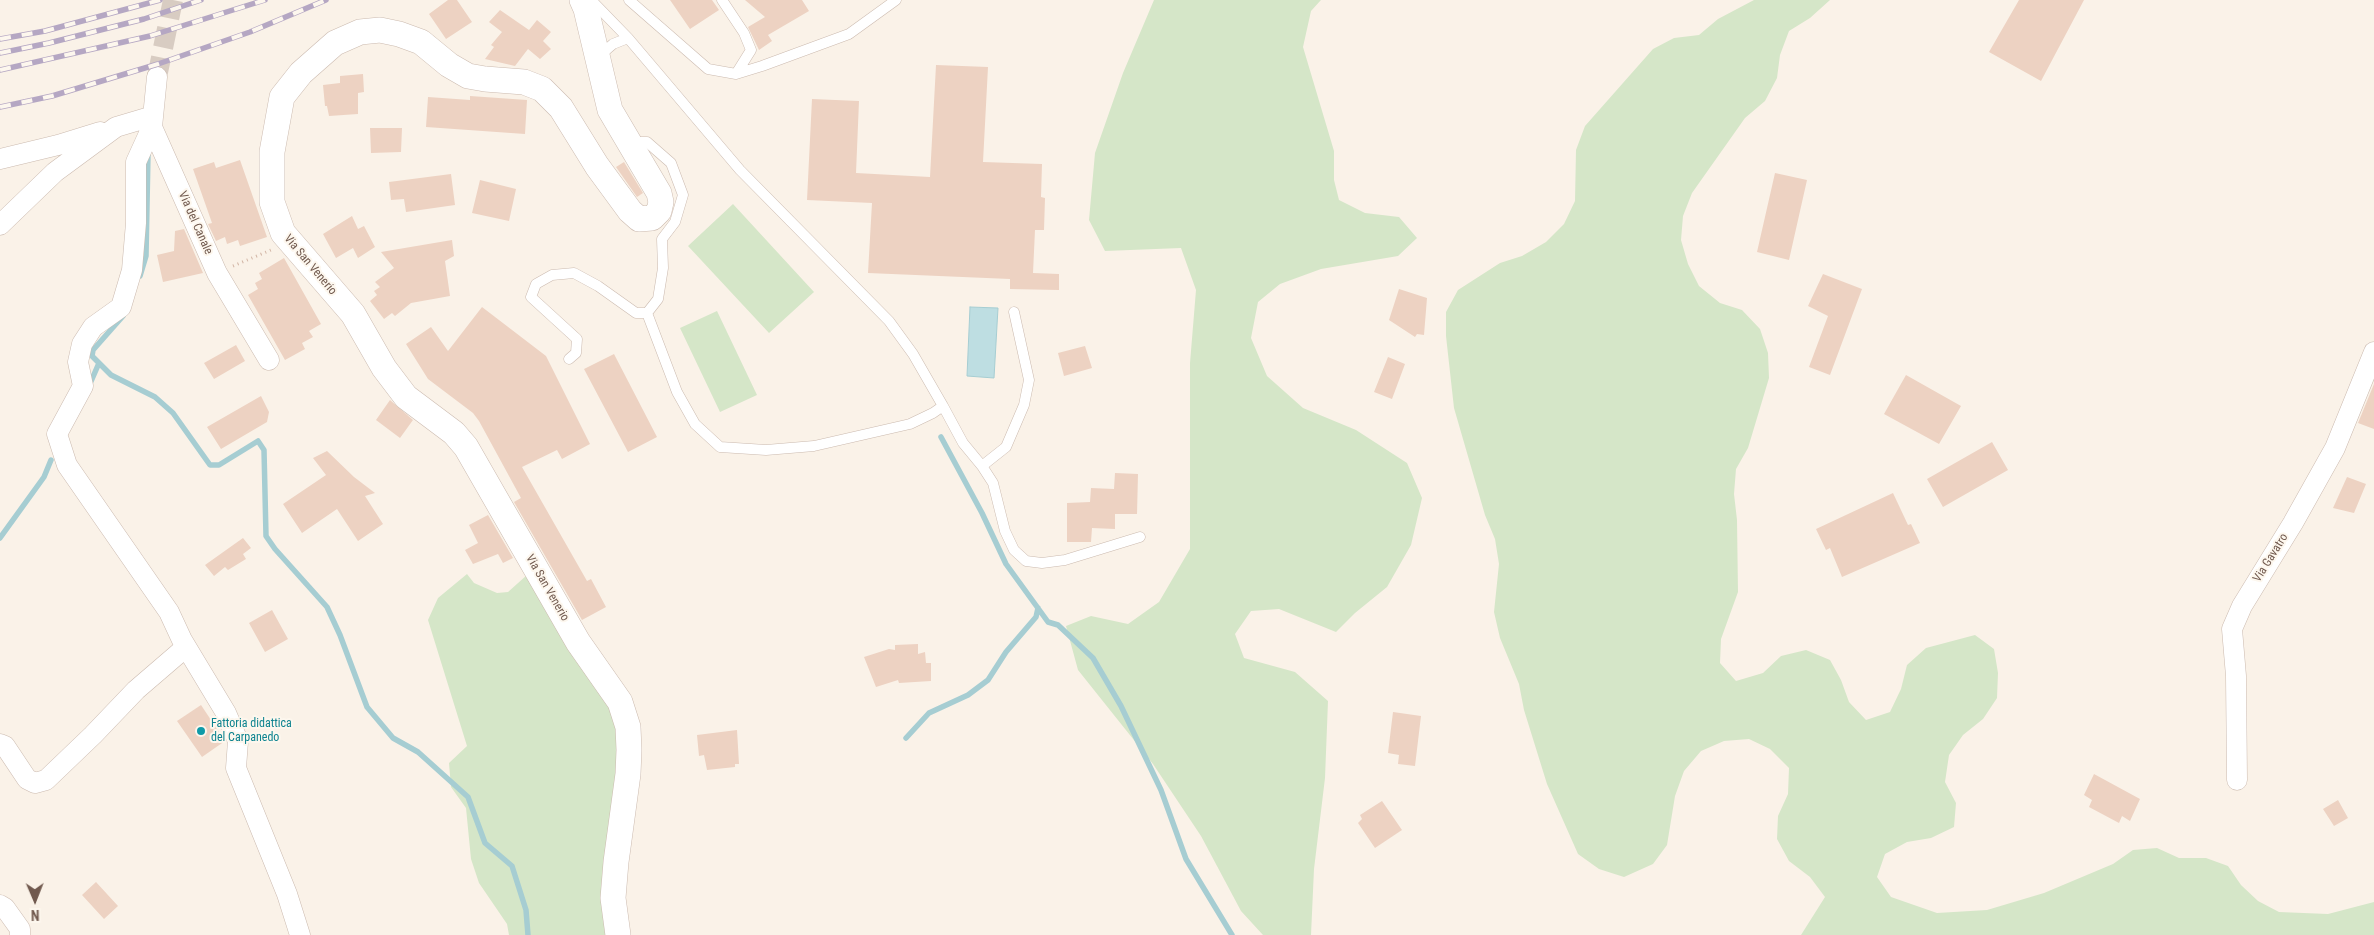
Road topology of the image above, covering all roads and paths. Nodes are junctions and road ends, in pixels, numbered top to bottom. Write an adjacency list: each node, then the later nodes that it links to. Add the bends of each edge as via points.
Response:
1 (629, 0): 7 (lane, via 708,69)
2 (722, 0): 7 (lane, via 751,50)
3 (896, 0): 7 (lane, via 849,34)
4 (590, 3): 5 (lane); 6 (street, Via San Venerio)
5 (628, 38): 6 (lane, via 613,44); 21 (lane, via 740,170 888,320 914,354)
6 (598, 57): 11 (street, Via San Venerio, via 610,110)
7 (736, 74)
8 (157, 77): 9 (street, Via del Canale)
9 (152, 121): 10 (street); 15 (street, Via del Canale); 24 (street, via 136,162 132,270 121,307 93,327 82,344 78,362 83,386 56,434 67,465 169,612)
10 (116, 127): 12 (street); 13 (street, via 55,172)
11 (628, 142): 14 (street, Via San Venerio, via 658,192 659,211 652,218 639,219 630,211 561,108 542,90 524,82 468,76 421,42 399,34 380,30 360,32 335,44 312,62 282,97 272,152 272,202 282,233); 17 (lane, via 647,142 671,163 683,195 675,222 662,239 663,268 658,300)
12 (0, 159)
13 (0, 225)
14 (290, 242): 15 (path); 30 (street, Via San Venerio, via 353,314 384,368 406,396 454,433 466,447 578,642 620,702 628,726 629,750 613,898)
15 (217, 273): 20 (street, Via del Canale)
16 (1014, 312): 22 (lane, via 1029,380 1024,405 1006,447)
17 (647, 313): 19 (lane, via 636,313 574,273 552,275 536,284 531,297 577,339 576,353); 21 (lane, via 678,392 695,424 720,448 766,450 814,446 910,424)
18 (2374, 352): 26 (street, Via Gavatro, via 2335,448 2242,606 2232,629 2236,676)
19 (569, 359)
20 (269, 360)
21 (942, 406): 22 (lane, via 963,443)
22 (982, 466): 23 (lane, via 993,483 1005,532 1014,550 1026,561 1065,560)
23 (1140, 538)
24 (186, 646): 25 (street, via 136,690 46,780 35,783 27,780 6,746); 29 (street, via 226,713 238,741 236,768 287,894)
25 (0, 744)
26 (2236, 780)
27 (0, 905): 28 (street, via 20,929)
28 (20, 935)
29 (300, 935)
30 (618, 935)

